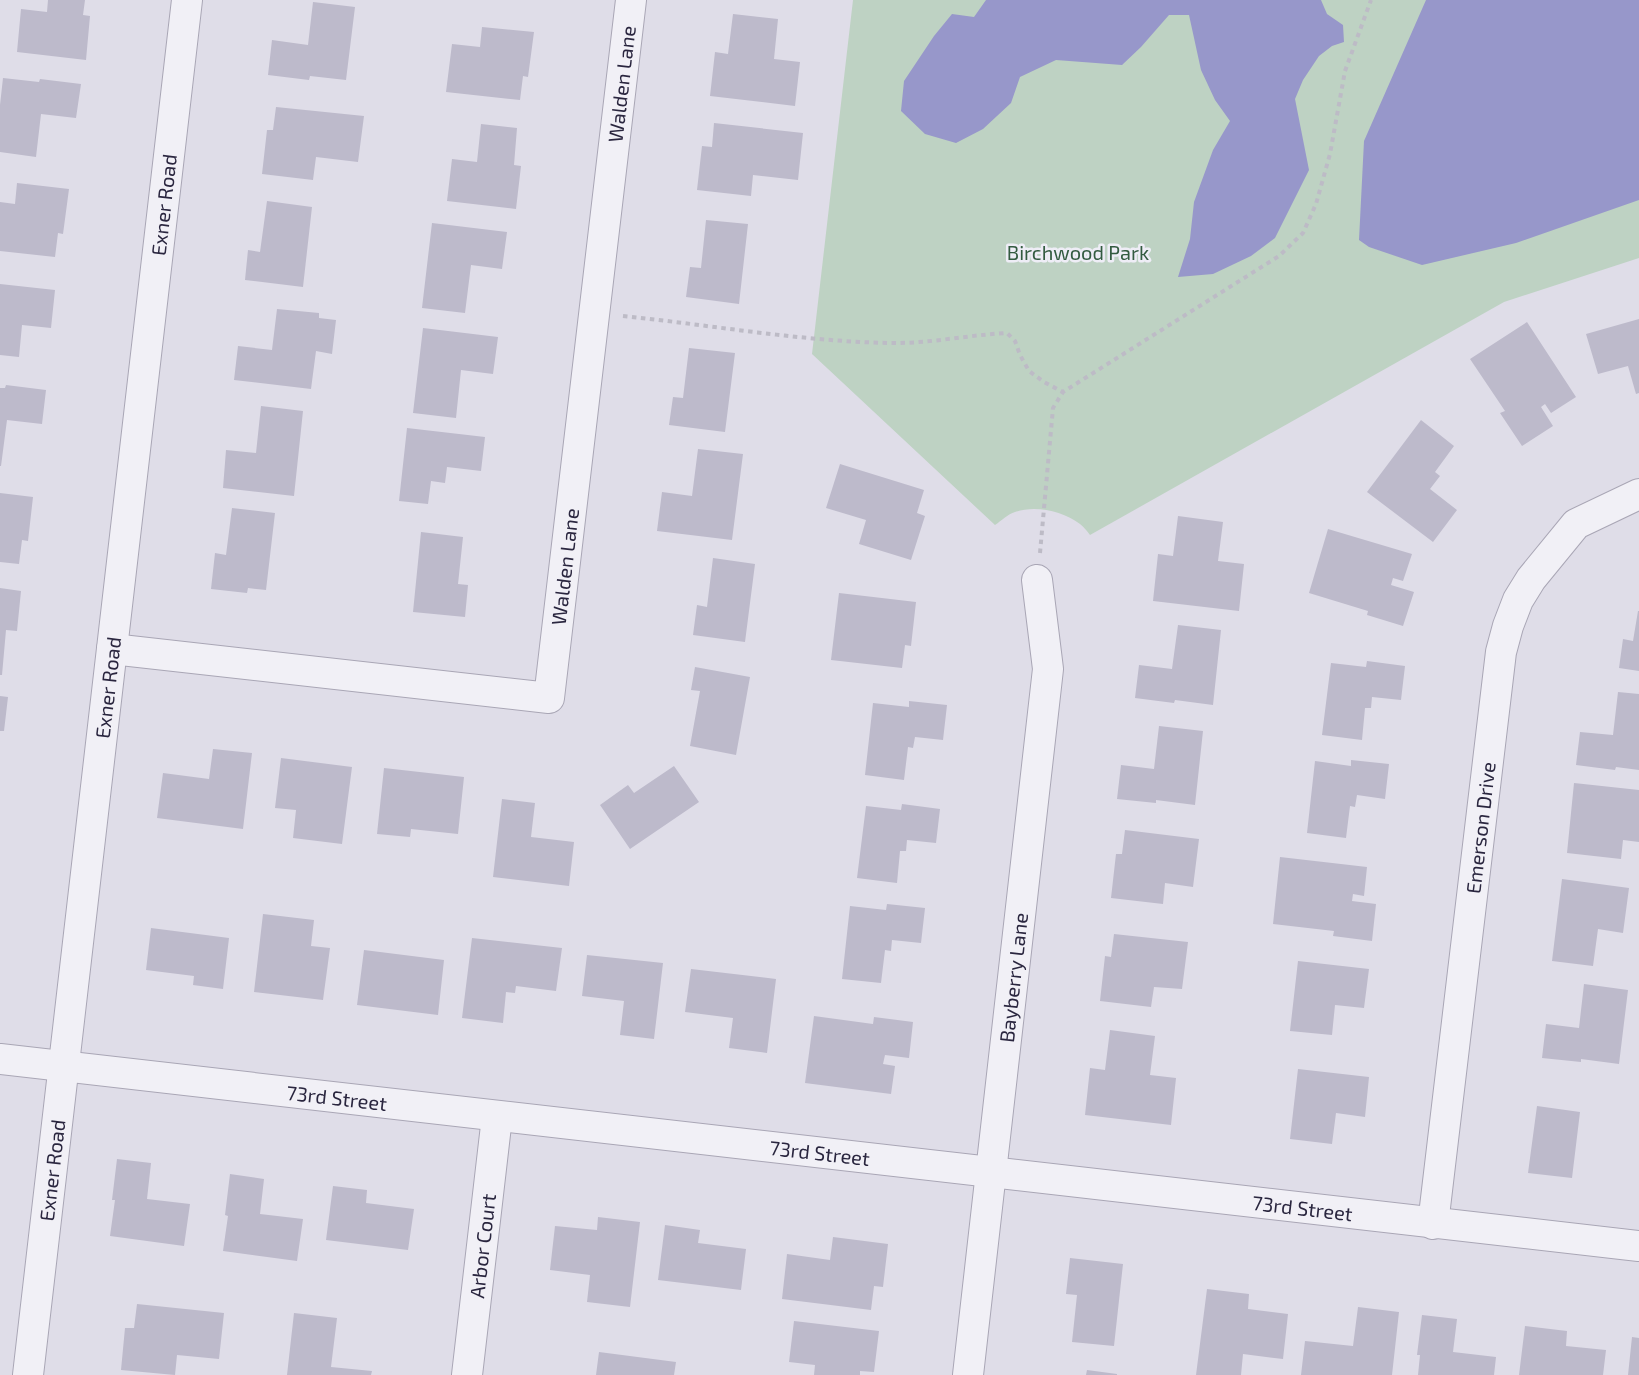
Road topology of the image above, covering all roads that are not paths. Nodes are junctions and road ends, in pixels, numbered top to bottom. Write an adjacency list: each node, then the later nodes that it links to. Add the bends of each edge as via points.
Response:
1 (187, 0): 5 (street, Exner Road)
2 (631, 0): 5 (street, Walden Lane, via 549,698)
3 (1639, 495): 10 (street, Emerson Drive, via 1576,524 1518,600 1500,652)
4 (1037, 580): 9 (street, Bayberry Lane, via 1048,669)
5 (112, 649): 7 (street, Exner Road)
6 (0, 1059): 7 (street, 73rd Street)
7 (64, 1067): 8 (street, 73rd Street); 12 (street, Exner Road)
8 (497, 1117): 9 (street, 73rd Street); 13 (street, Arbor Court)
9 (991, 1173): 10 (street, 73rd Street); 14 (street, Bayberry Lane)
10 (1433, 1224): 11 (street, 73rd Street)
11 (1639, 1246)
12 (28, 1375)
13 (467, 1375)
14 (968, 1375)

